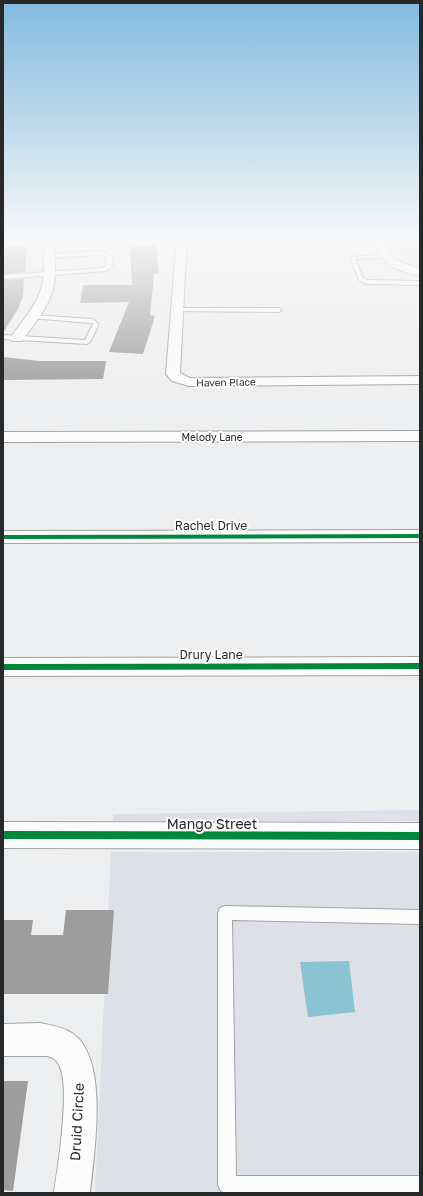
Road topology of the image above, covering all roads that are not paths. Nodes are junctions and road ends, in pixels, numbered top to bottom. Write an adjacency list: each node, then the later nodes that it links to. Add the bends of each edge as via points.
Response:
1 (46, 292): 5 (street)
2 (177, 292): 3 (street, Haven Place)
3 (176, 310): 4 (lane); 8 (street, Haven Place, via 173,374 189,382)
4 (279, 310)
5 (32, 317): 7 (street); 7 (lane, via 93,321 96,324 87,342)
6 (3, 337): 7 (lane)
7 (17, 338)
8 (420, 380)
9 (420, 436): 10 (street, Melody Lane)
10 (3, 437)
11 (420, 536): 12 (street, Rachel Drive)
12 (3, 537)
13 (420, 666): 14 (street, Drury Lane)
14 (3, 667)
15 (3, 835): 16 (street, Mango Street)
16 (420, 836)
17 (420, 917): 19 (lane, via 225,913 227,1185)
18 (3, 1040): 20 (street, Druid Circle, via 50,1041 62,1044 74,1058 79,1072 81,1093)
19 (420, 1185)
20 (72, 1193)

